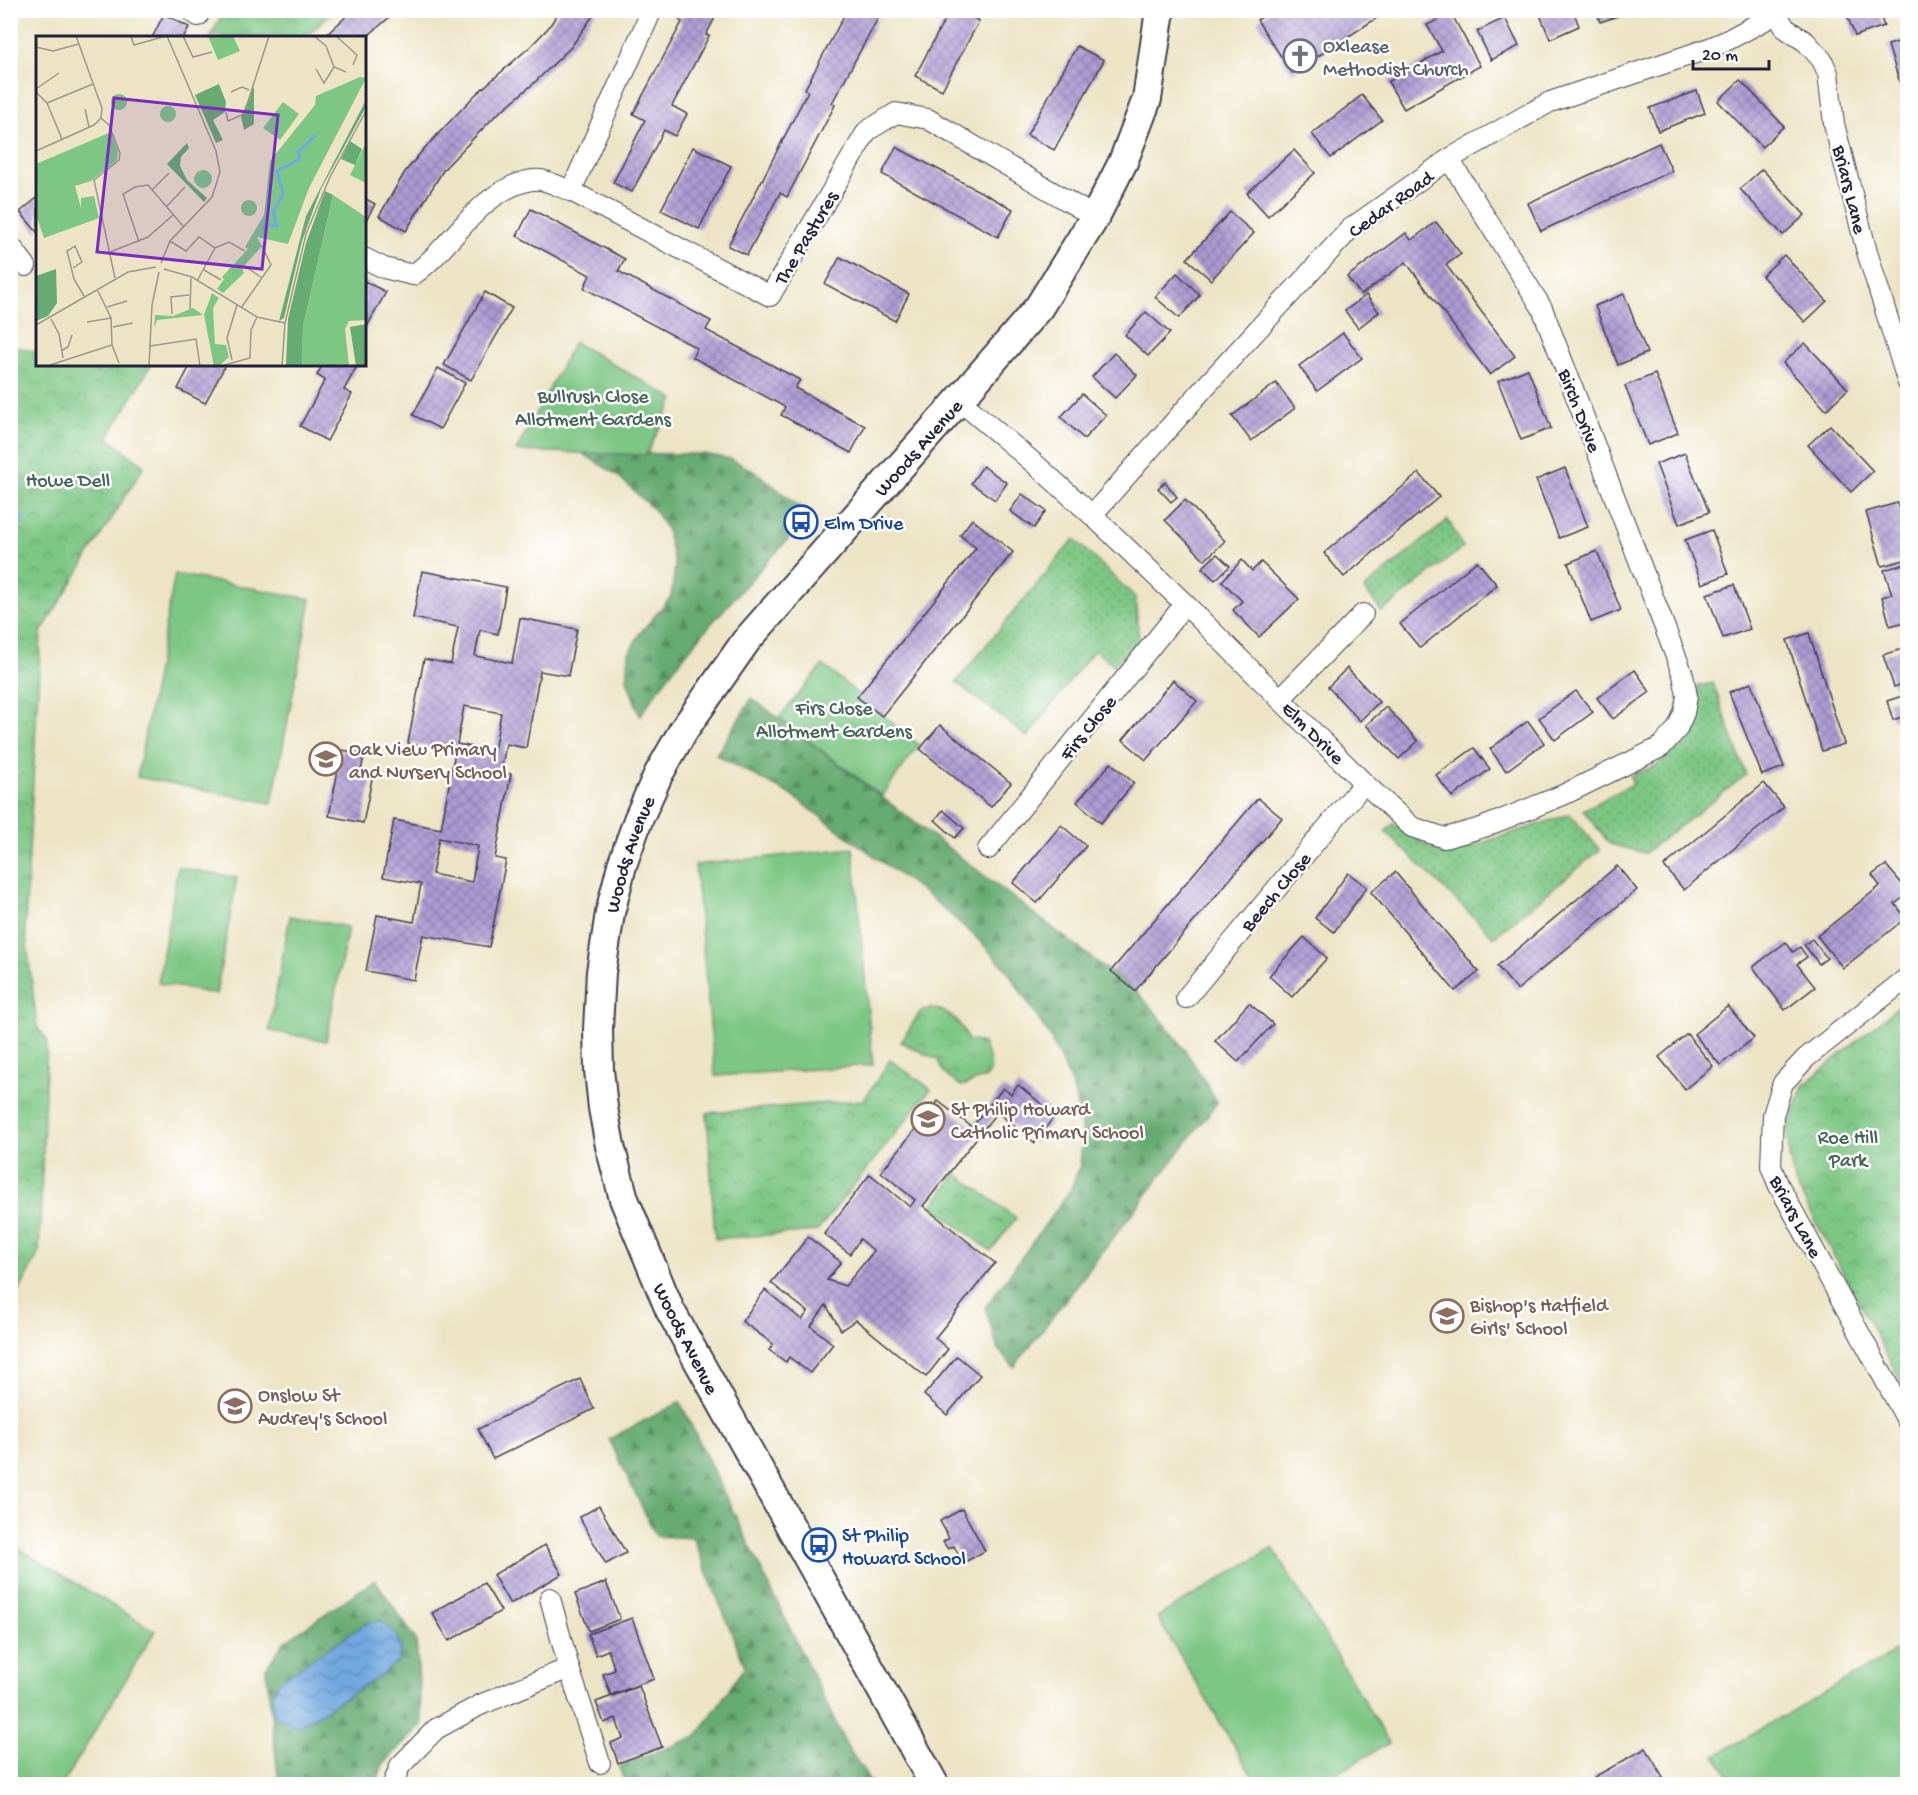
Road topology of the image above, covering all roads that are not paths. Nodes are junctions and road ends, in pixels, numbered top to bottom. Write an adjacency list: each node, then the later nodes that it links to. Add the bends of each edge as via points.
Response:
1 (652, 10): 5 (street)
2 (1160, 10): 6 (street, Woods Avenue, via 1147,99 1124,162)
3 (1775, 12): 4 (street, Cedar Road, via 1707,49 1550,102); 10 (street, Briars Lane, via 1785,28 1806,42 1822,60 1828,73 1834,124 1867,252)
4 (1449, 159): 12 (street, Cedar Road, via 1350,229); 15 (street, Birch Drive, via 1542,308)
5 (571, 191): 6 (street, The Pastures, via 770,296 867,132 896,113 928,119); 8 (street, via 539,179 518,184 494,197 413,275)
6 (1095, 217): 11 (street, Woods Avenue, via 1039,307)
7 (10, 244): 9 (street)
8 (366, 259)
9 (26, 266)
10 (1908, 383)
11 (959, 400): 12 (street, Elm Drive); 26 (street, Woods Avenue, via 746,641 683,731 658,775 622,865 603,960 598,1029 599,1070 610,1146 624,1199 666,1302)
12 (1092, 515): 13 (street, Elm Drive)
13 (1185, 604): 16 (street, Elm Drive); 18 (street, Firs Close)
14 (1363, 614): 16 (street)
15 (1683, 675): 17 (street, Elm Drive, via 1687,696 1684,713 1677,729 1661,747 1563,795 1484,827 1445,838 1412,827)
16 (1280, 699): 17 (street, Elm Drive)
17 (1364, 783): 20 (street, Beech Close)
18 (988, 849)
19 (1908, 977): 21 (street, Briars Lane, via 1806,1058 1783,1083 1773,1115 1771,1154 1778,1184)
20 (1186, 998)
21 (1908, 1422)
22 (550, 1598): 23 (street)
23 (569, 1668): 24 (street); 25 (street, via 480,1705 436,1729 400,1766)
24 (600, 1762)
25 (393, 1785)
26 (934, 1785)

